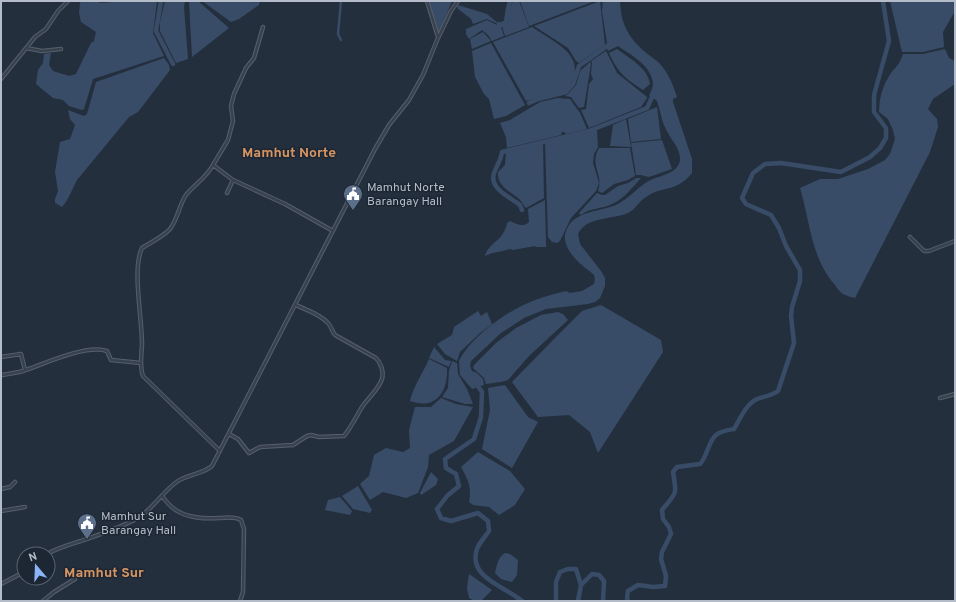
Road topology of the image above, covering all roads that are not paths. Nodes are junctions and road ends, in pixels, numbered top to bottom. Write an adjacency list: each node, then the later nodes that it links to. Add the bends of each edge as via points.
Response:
1 (68, 1): 6 (street, via 58,10 46,29)
2 (427, 1): 5 (street)
3 (458, 1): 5 (street)
4 (263, 27): 9 (street, via 254,58 246,68 234,94 233,121 228,140)
5 (438, 38): 12 (street, via 423,75 409,100 382,134)
6 (26, 48): 7 (street, via 42,51); 8 (street)
7 (61, 49)
8 (1, 79)
9 (213, 166): 10 (street); 17 (street, via 185,197 170,229 142,248 139,253)
10 (233, 180): 11 (street); 12 (street, via 285,204)
11 (227, 193)
12 (333, 231): 15 (street)
13 (910, 237): 14 (street, via 924,251)
14 (955, 241)
15 (295, 305): 22 (street); 22 (street, via 319,316 329,324 334,335 376,358 380,362 382,379 344,436 311,435 293,445 260,447 249,453 238,439)
16 (1, 358): 18 (street, via 22,354)
17 (141, 363): 18 (street, via 111,360 107,351 102,349 88,350); 23 (street, via 143,376)
18 (25, 370): 19 (street)
19 (1, 375)
20 (955, 394): 21 (street)
21 (940, 398)
22 (229, 434): 23 (street)
23 (220, 451): 26 (street, via 216,461 208,469 178,481)
24 (15, 482): 25 (street)
25 (1, 489)
26 (162, 496): 29 (street, via 134,520); 34 (street, via 173,508 195,517 241,520 244,530 243,592)
27 (25, 507): 28 (street)
28 (1, 511)
29 (56, 549)
30 (16, 576): 32 (street)
31 (75, 579): 33 (street)
32 (1, 584)
33 (44, 601)
34 (240, 601)

